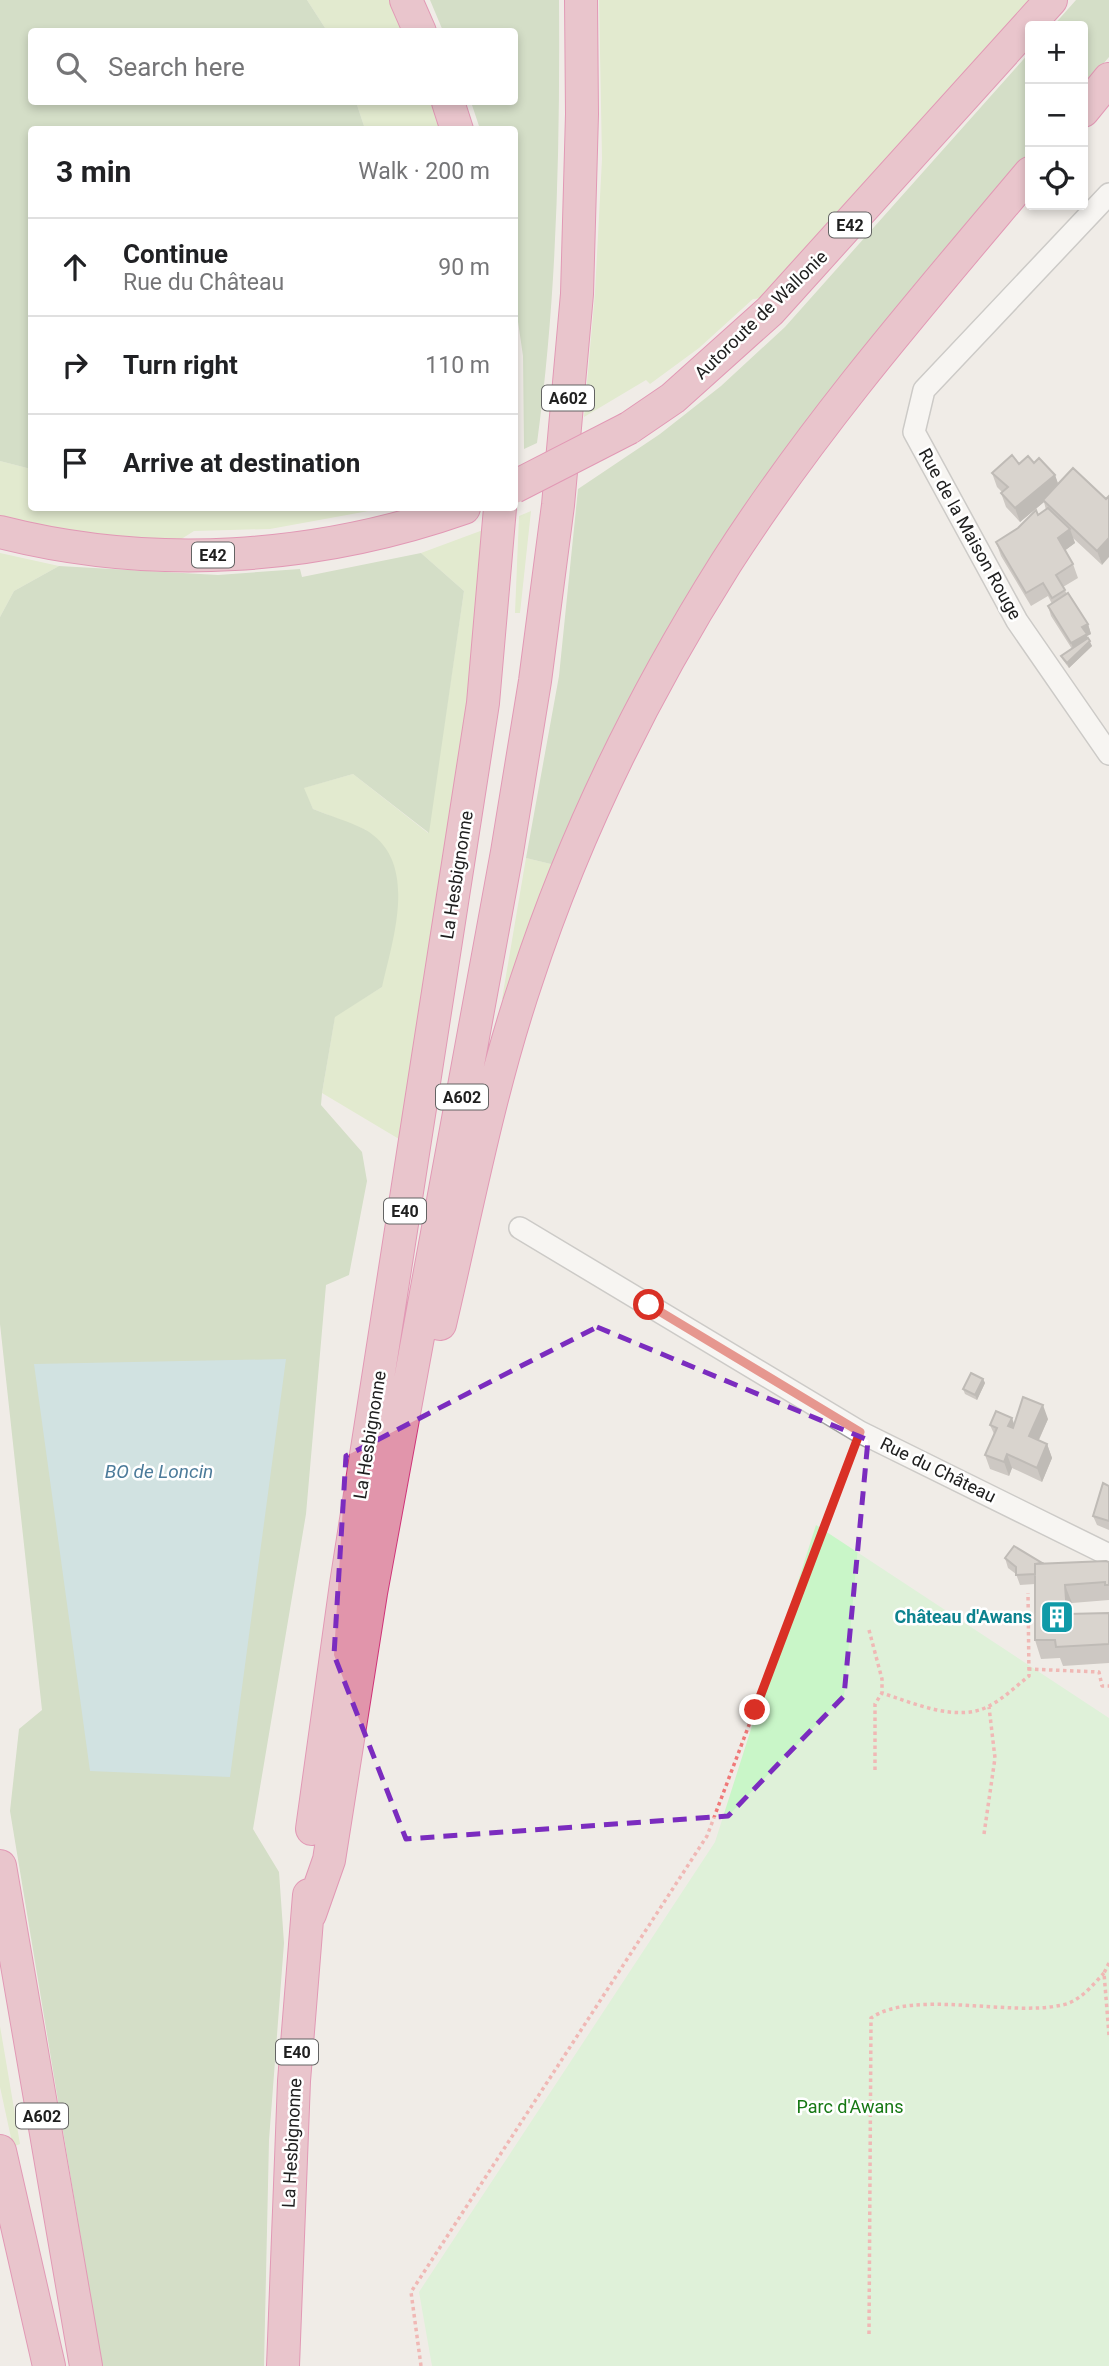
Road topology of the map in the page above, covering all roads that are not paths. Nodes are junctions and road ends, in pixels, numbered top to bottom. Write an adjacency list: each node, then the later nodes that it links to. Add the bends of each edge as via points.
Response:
1 (406, 0): 4 (highway)
2 (581, 0): 17 (highway, A602, via 577,294 558,505 511,829)
3 (1051, 0): 11 (highway, Autoroute de Wallonie / E42, bridge, via 769,311 673,398 629,428)
4 (418, 28)
5 (1109, 79): 7 (highway)
6 (449, 105): 8 (highway)
7 (1088, 105)
8 (456, 126)
9 (1025, 179): 17 (highway, via 872,362 799,459 726,563 636,720 588,820 526,981 470,1189 430,1369)
10 (1109, 194): 15 (street, Rue de la Maison Rouge, via 924,390 914,432 1017,621)
11 (518, 485)
12 (455, 511): 14 (highway, E42, via 327,544 262,554 136,555)
13 (500, 511): 20 (highway, La Hesbignonne / E40, via 483,703 309,1848)
14 (0, 532)
15 (1109, 754)
16 (520, 1228): 18 (street, Rue du Château, via 860,1432)
17 (406, 1401): 20 (highway, via 329,1860)
18 (1109, 1555)
19 (0, 1866): 23 (highway, A602)
20 (310, 1914): 24 (highway, La Hesbignonne / E40, via 294,2081)
21 (0, 2151): 22 (highway)
22 (49, 2366)
23 (86, 2366)
24 (283, 2366)

